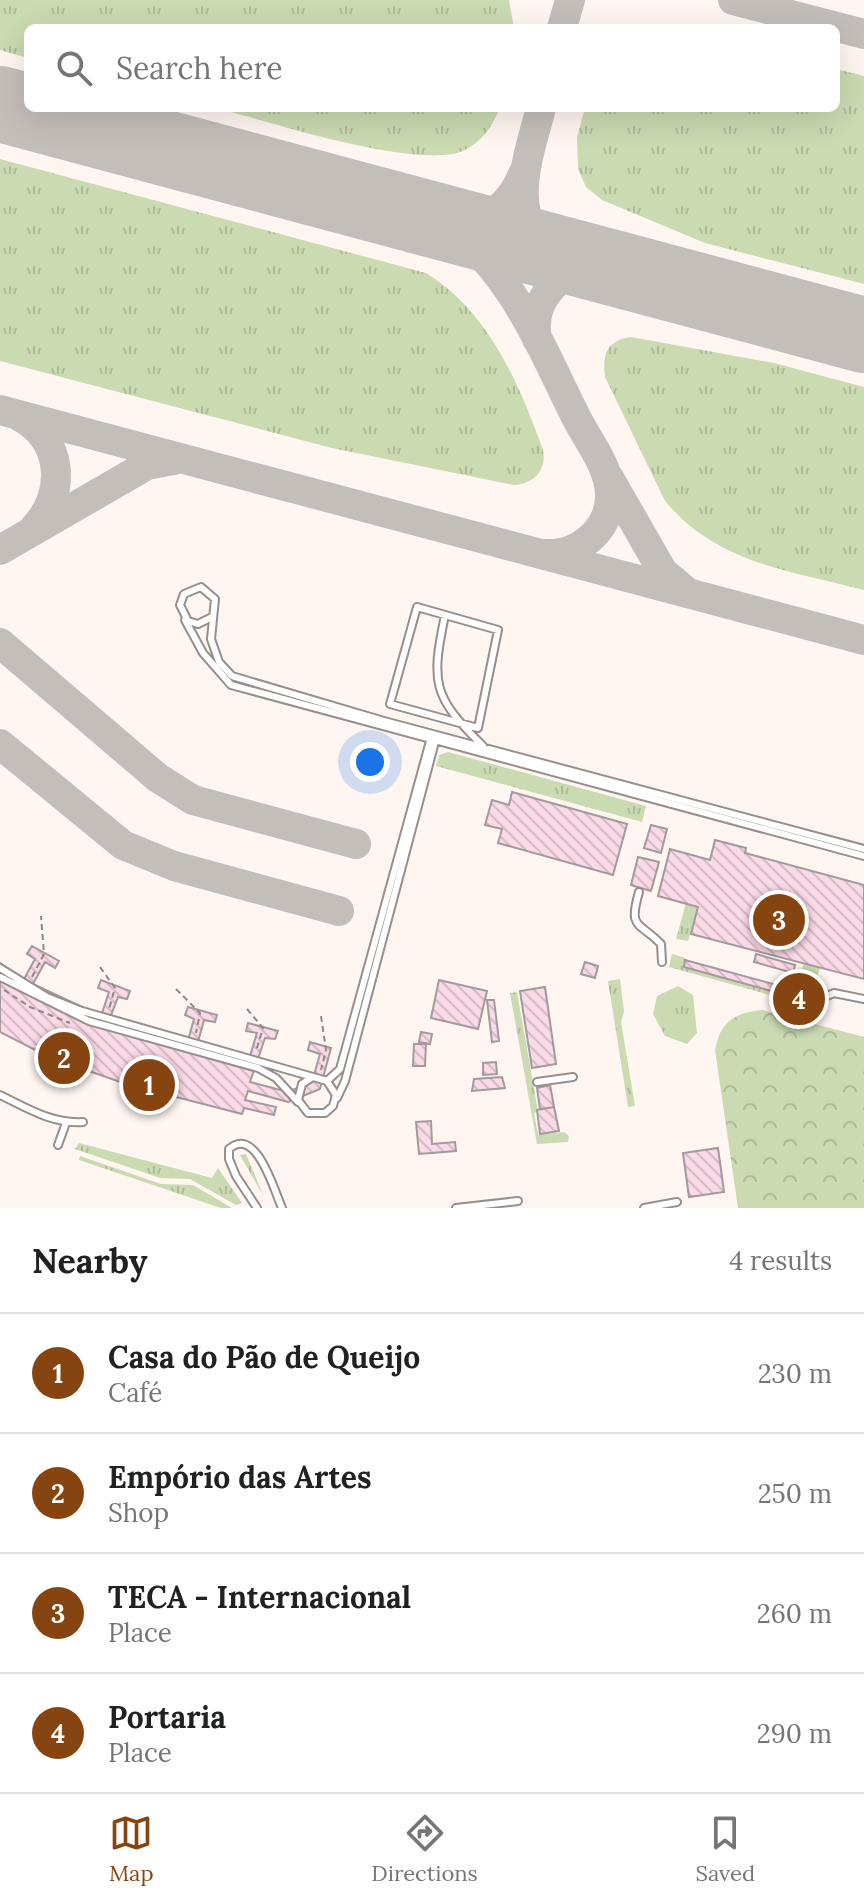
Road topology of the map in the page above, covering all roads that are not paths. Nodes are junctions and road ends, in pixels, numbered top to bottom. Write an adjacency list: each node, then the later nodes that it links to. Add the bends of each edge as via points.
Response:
1 (445, 615): 4 (lane, via 435,664 441,698); 4 (lane, via 498,630 478,728); 4 (lane, via 417,607 390,704)
2 (184, 617): 3 (lane, via 198,624); 3 (lane, via 181,599 201,587 215,599); 5 (lane, via 203,653 231,685)
3 (212, 617): 6 (lane, via 215,655 232,676)
4 (459, 722): 6 (lane)
5 (432, 742): 8 (lane); 17 (lane, via 340,1069); 20 (lane, via 345,1081)
6 (484, 747): 7 (lane)
7 (864, 849)
8 (864, 856)
9 (639, 892): 10 (lane, via 637,927 661,944)
10 (662, 962)
11 (0, 968): 16 (lane, via 82,1011)
12 (0, 977): 21 (lane, via 89,1021 258,1068 276,1078)
13 (864, 999): 14 (lane, via 834,993)
14 (821, 1005)
15 (573, 1077): 18 (lane)
16 (311, 1078): 17 (lane); 21 (lane, via 300,1088)
17 (327, 1081): 20 (lane)
18 (537, 1082)
19 (0, 1095): 23 (lane)
20 (335, 1101): 21 (lane, via 319,1115)
21 (301, 1105)
22 (83, 1122): 23 (lane)
23 (66, 1123): 24 (lane)
24 (58, 1145)
25 (518, 1201): 29 (lane)
26 (677, 1202): 30 (lane)
27 (257, 1208): 28 (lane, via 229,1159 235,1144 254,1149)
28 (282, 1208)
29 (456, 1208)
30 (644, 1208)

